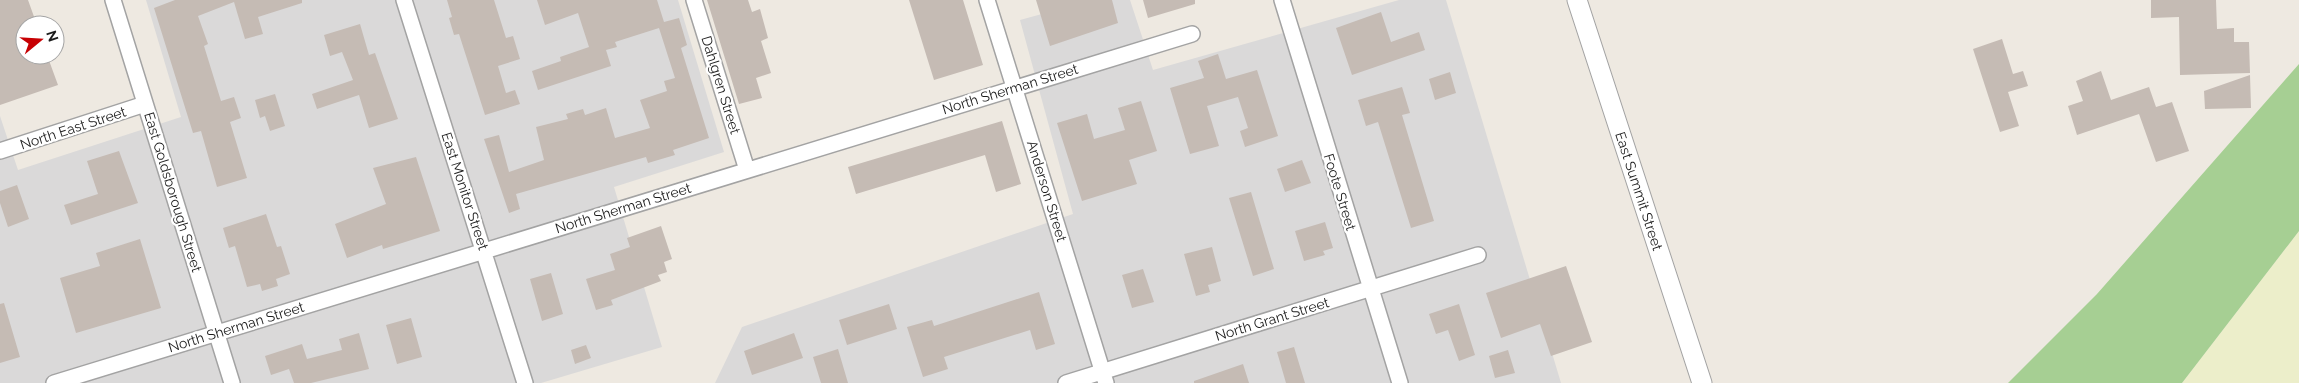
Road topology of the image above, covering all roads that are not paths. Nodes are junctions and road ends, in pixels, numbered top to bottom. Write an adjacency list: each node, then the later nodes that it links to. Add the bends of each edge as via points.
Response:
1 (113, 0): 9 (street, East Goldsborough Street)
2 (404, 0): 12 (street, East Monitor Street)
3 (694, 0): 11 (street, Dahlgren Street)
4 (987, 0): 8 (street, Anderson Street)
5 (1282, 0): 14 (street, Foote Street)
6 (1577, 0): 22 (street, East Summit Street)
7 (1192, 34): 8 (street, North Sherman Street)
8 (1015, 88): 11 (street, North Sherman Street); 16 (street, Anderson Street)
9 (146, 104): 10 (street, North East Street); 15 (street, East Goldsborough Street)
10 (0, 151)
11 (747, 170): 12 (street, North Sherman Street)
12 (484, 251): 15 (street, North Sherman Street); 19 (street, East Monitor Street)
13 (1478, 256): 14 (street, North Grant Street)
14 (1370, 289): 16 (street, North Grant Street); 21 (street, Foote Street)
15 (217, 333): 17 (street, North Sherman Street); 18 (street, East Goldsborough Street)
16 (1104, 377): 20 (street, North Grant Street)
17 (54, 383)
18 (232, 383)
19 (525, 383)
20 (1066, 383)
21 (1400, 383)
22 (1702, 383)

